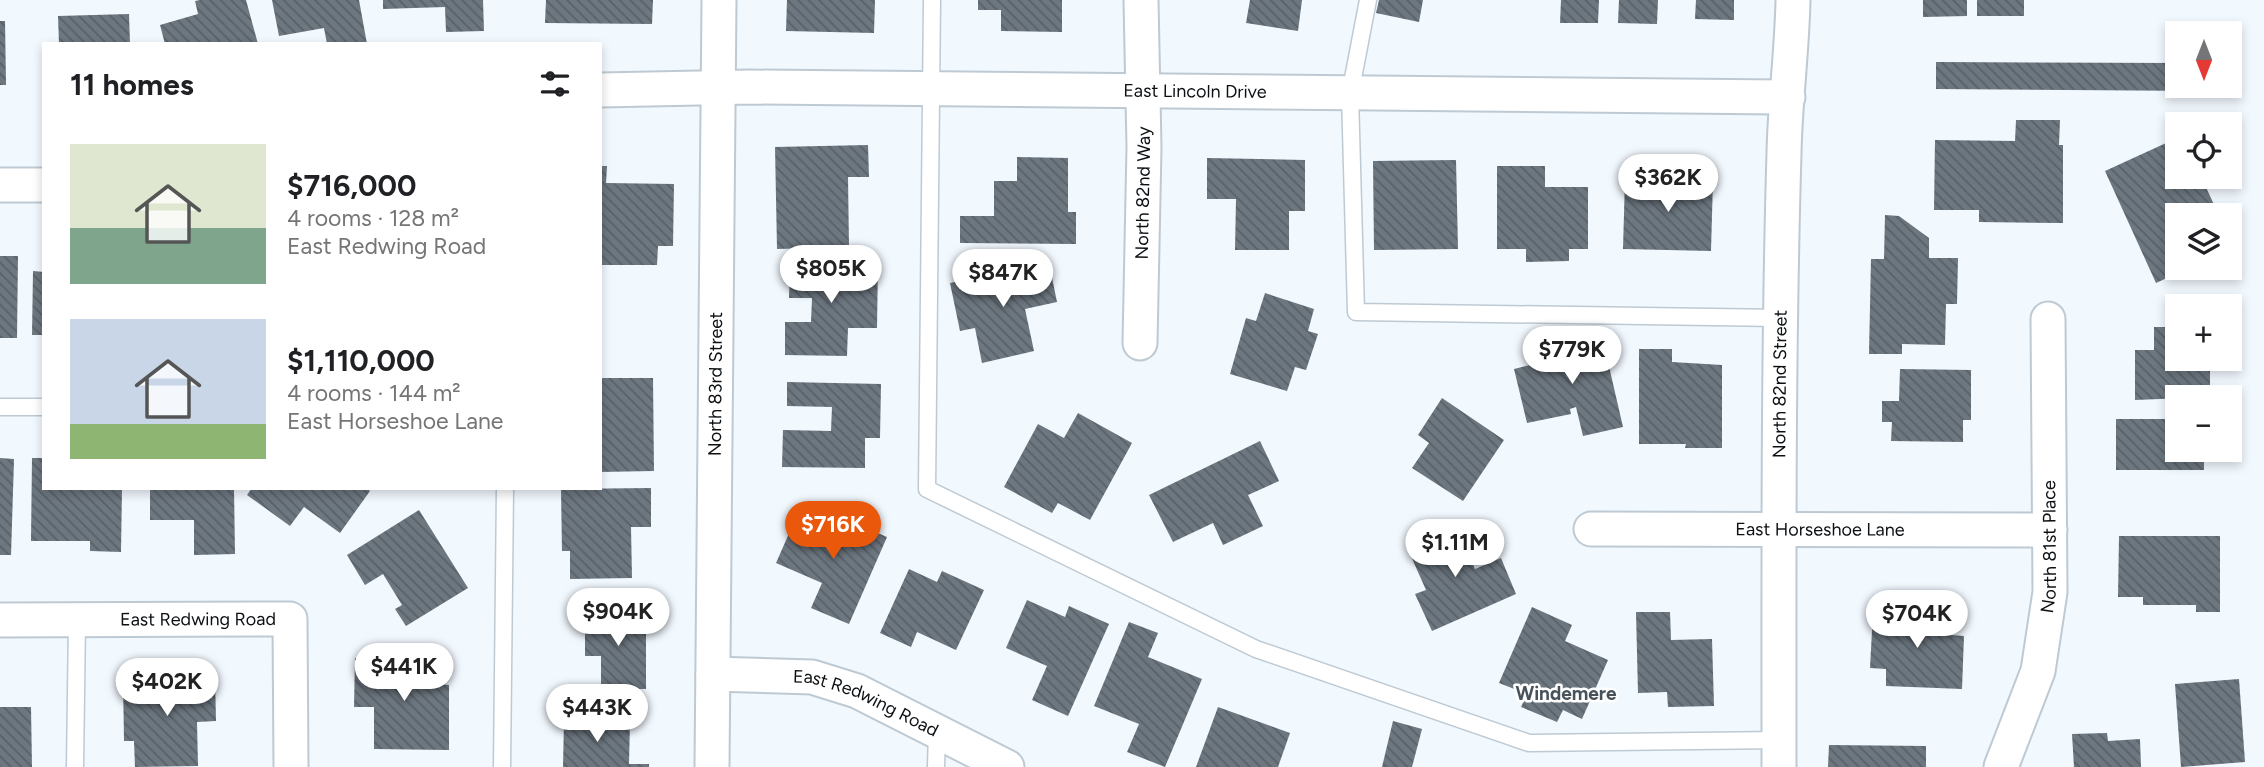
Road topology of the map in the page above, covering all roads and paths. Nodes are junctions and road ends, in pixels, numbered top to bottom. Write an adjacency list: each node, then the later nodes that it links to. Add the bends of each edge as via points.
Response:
1 (719, 0): 6 (street, North 83rd Street)
2 (932, 0): 7 (lane)
3 (1141, 0): 9 (street, North 82nd Way)
4 (1368, 0): 10 (lane)
5 (1793, 0): 11 (street, North 82nd Street)
6 (719, 87): 7 (street, East Lincoln Drive); 8 (street, East Lincoln Drive); 25 (street, North 83rd Street)
7 (931, 88): 9 (street, East Lincoln Drive); 27 (lane, via 927,489 1256,649 1529,743)
8 (602, 90)
9 (1143, 92): 10 (street, East Lincoln Drive); 16 (street, North 82nd Way)
10 (1350, 94): 11 (street, East Lincoln Drive); 14 (lane, via 1356,312)
11 (1788, 97): 14 (street, North 82nd Street)
12 (0, 185): 13 (street)
13 (42, 185)
14 (1781, 318): 21 (street, North 82nd Street)
15 (2048, 319): 22 (street, North 81st Place)
16 (1140, 343)
17 (0, 407): 18 (lane)
18 (42, 407)
19 (505, 490): 30 (lane)
20 (1591, 529): 21 (street, East Horseshoe Lane)
21 (1777, 530): 22 (street, East Horseshoe Lane); 27 (street, North 82nd Street)
22 (2050, 530): 34 (street, North 81st Place, via 2050,592 2039,671)
23 (0, 621): 24 (street, East Redwing Road)
24 (77, 621): 28 (lane); 29 (street, East Redwing Road, via 290,619)
25 (713, 674): 26 (street, East Redwing Road, via 812,677 857,691); 31 (street, North 83rd Street)
26 (937, 732): 32 (lane); 33 (street, East Redwing Road)
27 (1779, 754)
28 (75, 767)
29 (292, 767)
30 (502, 767)
31 (712, 767)
32 (936, 767)
33 (1007, 767)
34 (2001, 767)

